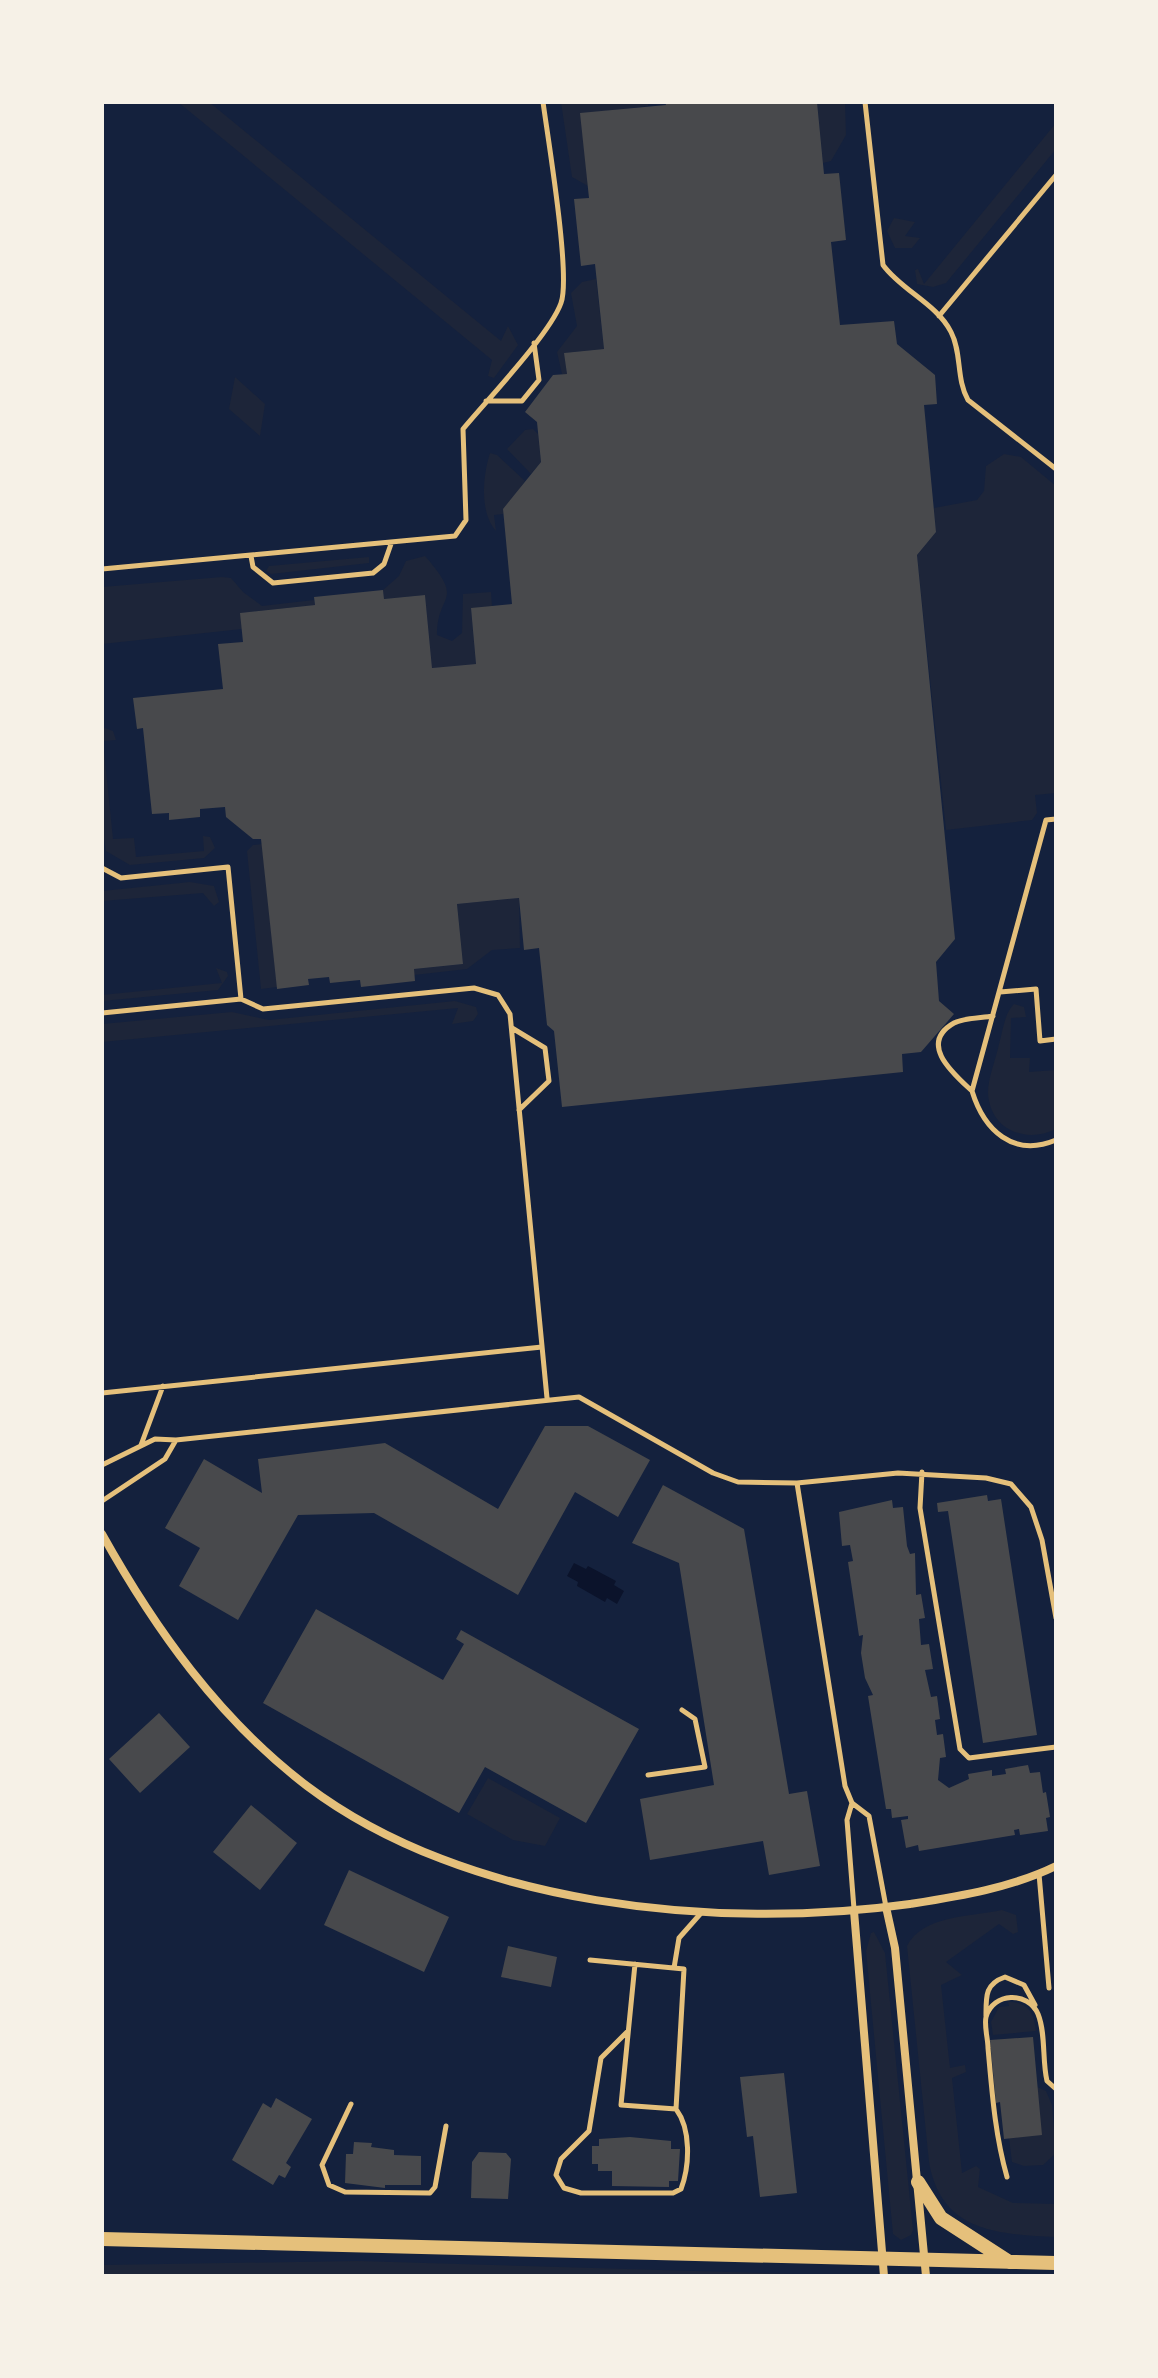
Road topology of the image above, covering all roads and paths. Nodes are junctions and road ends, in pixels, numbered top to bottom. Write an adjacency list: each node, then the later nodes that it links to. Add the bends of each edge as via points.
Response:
1 (543, 102): 5 (lane, via 562,301)
2 (865, 102): 4 (lane, via 883,265 896,283)
3 (1056, 175): 4 (lane)
4 (939, 316): 7 (lane, via 952,333 968,400)
5 (534, 342): 6 (lane); 6 (lane, via 539,380 522,401)
6 (486, 401): 8 (lane, via 463,429 466,520 455,536)
7 (1056, 469)
8 (391, 544): 9 (lane); 9 (lane, via 384,564 373,573 273,583 253,567)
9 (251, 556): 10 (lane)
10 (102, 569)
11 (1056, 819): 13 (lane, via 1046,820)
12 (102, 868): 14 (lane, via 121,878 228,867)
13 (1000, 992): 16 (lane); 18 (lane, via 1036,989 1040,1041)
14 (241, 999): 15 (lane); 17 (lane, via 263,1009 474,988 498,995)
15 (102, 1013)
16 (993, 1016): 19 (lane); 19 (lane, via 954,1023 941,1038 938,1050 945,1066)
17 (511, 1027): 20 (lane); 20 (lane, via 545,1048 549,1081)
18 (1056, 1039)
19 (972, 1091): 21 (lane, via 994,1134 1018,1146)
20 (519, 1110): 22 (lane)
21 (1056, 1140)
22 (542, 1347): 23 (lane); 25 (lane)
23 (163, 1386): 24 (lane); 27 (lane)
24 (102, 1393)
25 (547, 1398): 26 (lane); 30 (lane, via 579,1397 738,1482)
26 (176, 1440): 27 (lane); 31 (lane, via 165,1459)
27 (141, 1445): 28 (lane)
28 (102, 1465)
29 (922, 1472): 30 (lane); 33 (lane, via 1011,1484 1031,1507 1039,1529); 35 (lane, via 920,1508 960,1749 969,1758)
30 (797, 1483): 37 (lane, via 841,1765)
31 (102, 1501)
32 (102, 1534): 42 (street, via 198,1680 247,1735 308,1787 375,1827 478,1871 522,1884)
33 (1056, 1618)
34 (682, 1710): 36 (lane, via 695,1719 705,1767)
35 (1056, 1747)
36 (648, 1775)
37 (852, 1803): 40 (lane, via 869,1816); 41 (lane, via 847,1820)
38 (1056, 1866): 39 (street)
39 (1039, 1874): 40 (street, via 959,1896); 46 (lane)
40 (886, 1907): 41 (street); 55 (street, via 895,1948)
41 (854, 1911): 42 (street); 57 (street)
42 (702, 1912): 45 (lane, via 679,1938)
43 (590, 1960): 44 (lane)
44 (635, 1964): 45 (lane); 49 (lane)
45 (674, 1968): 52 (lane, via 684,1969)
46 (1049, 1988)
47 (1039, 2017): 48 (lane, via 1033,2005 1008,1997 994,2003); 48 (lane, via 1024,1985 1005,1977 993,1981 986,1992); 50 (lane, via 1047,2081)
48 (986, 2018): 54 (lane, via 999,2149)
49 (628, 2032): 52 (lane, via 621,2105); 52 (lane, via 601,2058 589,2131 561,2159 556,2175 564,2188 581,2193 681,2189 687,2123)
50 (1056, 2089)
51 (351, 2104): 53 (lane, via 322,2165 329,2185 345,2192 430,2193)
52 (676, 2109)
53 (446, 2126)
54 (1007, 2177)
55 (918, 2182): 58 (street); 59 (main road, via 941,2218)
56 (102, 2239): 57 (main road)
57 (884, 2259): 58 (main road); 61 (street)
58 (926, 2260): 59 (main road); 62 (street)
59 (1010, 2262): 60 (main road)
60 (1056, 2263)
61 (884, 2276)
62 (926, 2276)

